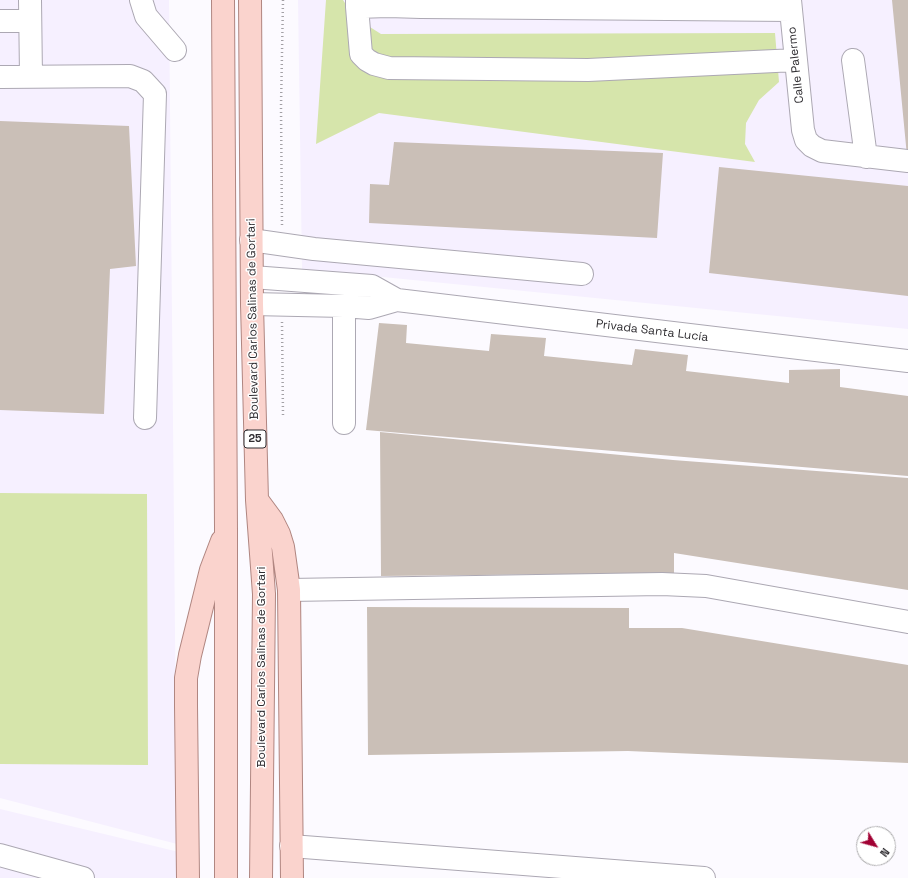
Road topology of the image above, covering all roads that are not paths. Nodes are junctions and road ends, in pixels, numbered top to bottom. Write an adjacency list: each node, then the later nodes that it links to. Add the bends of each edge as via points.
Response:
1 (141, 0): 8 (lane, via 146,16)
2 (223, 0): 25 (main road)
3 (250, 0): 15 (main road, Boulevard Carlos Salinas de Gortari / 25)
4 (357, 4): 5 (lane, via 429,7); 9 (lane, via 361,54 374,64 384,67 588,70)
5 (790, 5): 9 (lane, Calle Palermo)
6 (30, 10): 7 (lane); 11 (lane)
7 (0, 21)
8 (175, 50)
9 (796, 60): 13 (lane, Calle Palermo, via 806,140 822,151)
10 (853, 60): 13 (lane)
11 (31, 76): 12 (lane); 22 (lane, via 130,76 143,81 155,94)
12 (0, 77)
13 (866, 157): 14 (lane)
14 (908, 161)
15 (251, 240): 16 (lane, via 314,249); 17 (main road, Boulevard Carlos Salinas de Gortari / 25)
16 (582, 274)
17 (252, 277): 18 (lane, Privada Santa Lucía, via 372,286); 19 (main road, Boulevard Carlos Salinas de Gortari / 25)
18 (397, 300): 20 (lane, Privada Santa Lucía, via 369,308); 21 (lane, Privada Santa Lucía)
19 (252, 304): 20 (lane, Privada Santa Lucía); 24 (main road, Boulevard Carlos Salinas de Gortari / 25)
20 (344, 306): 23 (lane)
21 (908, 361)
22 (145, 418)
23 (344, 423)
24 (257, 500): 26 (main road, via 279,534); 33 (main road, Boulevard Carlos Salinas de Gortari / 25, via 264,594)
25 (226, 529): 31 (main road, via 211,570 186,678); 32 (main road)
26 (289, 590): 27 (lane, via 662,584 706,586); 28 (main road)
27 (908, 622)
28 (292, 846): 34 (main road); 35 (lane)
29 (0, 855): 30 (lane)
30 (83, 878)
31 (188, 878)
32 (226, 878)
33 (261, 878)
34 (292, 878)
35 (704, 878)

